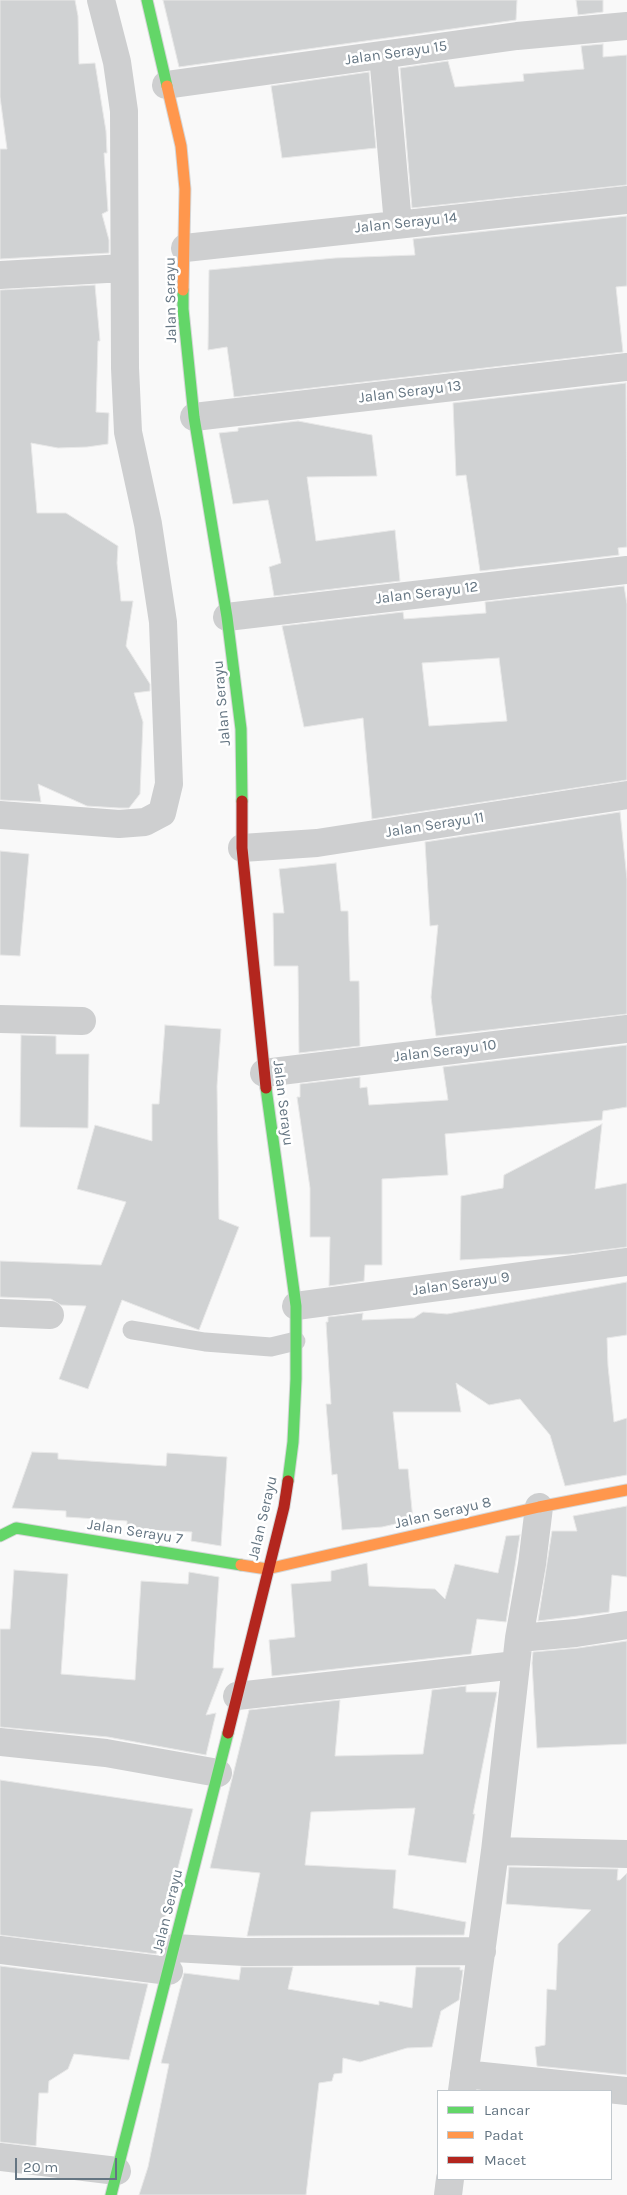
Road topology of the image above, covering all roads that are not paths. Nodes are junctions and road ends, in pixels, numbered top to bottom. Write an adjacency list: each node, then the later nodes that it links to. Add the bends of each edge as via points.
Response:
1 (101, 0): 9 (street, via 117,62 124,111)
2 (147, 0): 5 (street, Jalan Serayu)
3 (627, 26): 4 (street, Jalan Serayu 15, via 517,36)
4 (382, 55): 5 (street, Jalan Serayu 15); 7 (street)
5 (166, 85): 8 (street, Jalan Serayu, via 181,146)
6 (627, 200): 7 (street, Jalan Serayu 14)
7 (398, 224): 8 (street, Jalan Serayu 14)
8 (185, 248): 12 (street, Jalan Serayu, via 183,308)
9 (124, 268): 10 (street); 16 (street, via 128,432 148,524 163,622 169,784 162,814 145,822 119,824)
10 (0, 276)
11 (627, 367): 12 (street, Jalan Serayu 13)
12 (194, 417): 14 (street, Jalan Serayu)
13 (627, 570): 14 (street, Jalan Serayu 12)
14 (227, 617): 17 (street, Jalan Serayu, via 241,729)
15 (627, 795): 17 (street, Jalan Serayu 11, via 317,842)
16 (0, 815)
17 (242, 848): 21 (street, Jalan Serayu)
18 (0, 1019): 19 (street)
19 (82, 1020)
20 (627, 1029): 21 (street, Jalan Serayu 10)
21 (264, 1073): 23 (street, Jalan Serayu)
22 (627, 1262): 23 (street, Jalan Serayu 9)
23 (296, 1306): 27 (street, Jalan Serayu)
24 (0, 1314): 25 (street)
25 (50, 1315)
26 (132, 1330): 27 (lane, via 205,1342 271,1347)
27 (296, 1341): 31 (street, Jalan Serayu, via 293,1442 284,1507)
28 (627, 1490): 29 (street, Jalan Serayu 8)
29 (539, 1507): 31 (street, Jalan Serayu 8); 33 (street)
30 (0, 1536): 31 (street, Jalan Serayu 7, via 16,1528)
31 (266, 1568): 34 (street, Jalan Serayu)
32 (627, 1625): 33 (street, via 576,1633)
33 (517, 1651): 34 (street); 37 (street)
34 (237, 1696): 36 (street, Jalan Serayu)
35 (0, 1742): 36 (street, via 106,1753)
36 (218, 1773): 41 (street, Jalan Serayu)
37 (495, 1851): 38 (street); 40 (street)
38 (627, 1854)
39 (0, 1950): 41 (street)
40 (482, 1952): 41 (street, via 253,1952); 42 (street)
41 (172, 1959): 48 (street, Jalan Serayu)
42 (463, 2083): 43 (street)
43 (606, 2090)
44 (612, 2090): 45 (street)
45 (627, 2091)
46 (0, 2157): 48 (street)
47 (450, 2180): 49 (street)
48 (114, 2183)
49 (448, 2195)

